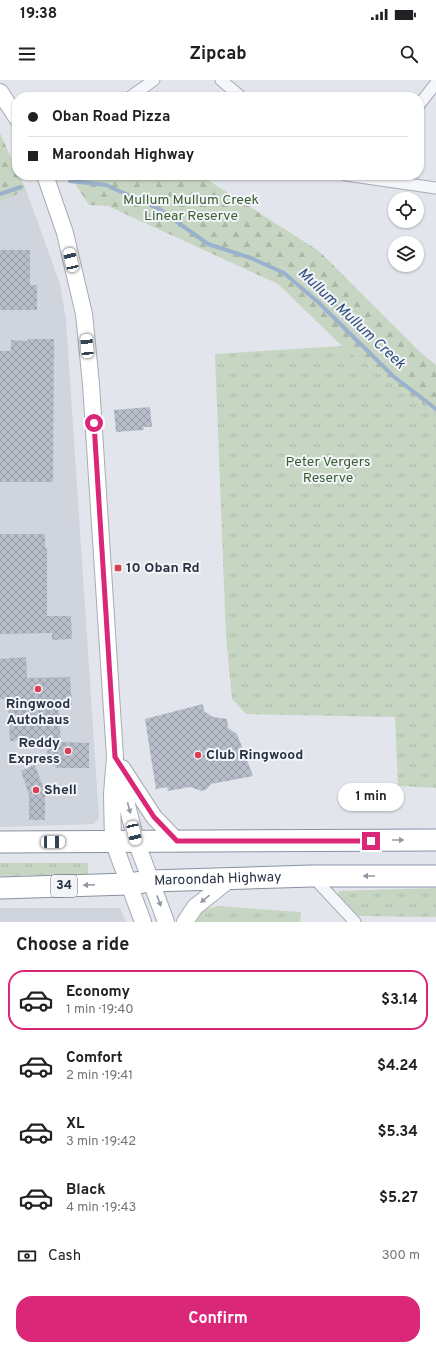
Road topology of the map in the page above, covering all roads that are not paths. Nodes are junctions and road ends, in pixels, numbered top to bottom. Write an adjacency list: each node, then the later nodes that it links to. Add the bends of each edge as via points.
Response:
1 (154, 80): 5 (street)
2 (221, 80): 6 (street)
3 (436, 83): 7 (street)
4 (0, 92): 8 (main road)
5 (137, 92)
6 (235, 92)
7 (424, 99)
8 (12, 110)
9 (47, 180): 12 (main road, via 65,233 84,314 91,384)
10 (393, 180): 11 (street)
11 (436, 188)
12 (115, 757): 14 (main road, via 112,794); 15 (main road, one-way to 15); 16 (main road, via 154,817)
13 (434, 839): 16 (highway, one-way to 13)
14 (113, 841): 15 (highway); 17 (highway); 22 (main road)
15 (136, 841): 16 (highway); 21 (main road)
16 (177, 841)
17 (0, 842)
18 (312, 876): 19 (highway, Maroondah Highway / 34, one-way to 18); 20 (highway, Maroondah Highway / 34); 27 (street)
19 (436, 876)
20 (230, 879): 21 (highway, Maroondah Highway / 34); 26 (main road, one-way to 26, via 195,907)
21 (151, 881): 22 (highway, Maroondah Highway / 34); 25 (main road, one-way to 25)
22 (128, 884): 23 (highway, Maroondah Highway / 34, one-way to 23); 24 (main road)
23 (0, 888)
24 (143, 922)
25 (166, 922)
26 (185, 922)
27 (355, 922)

